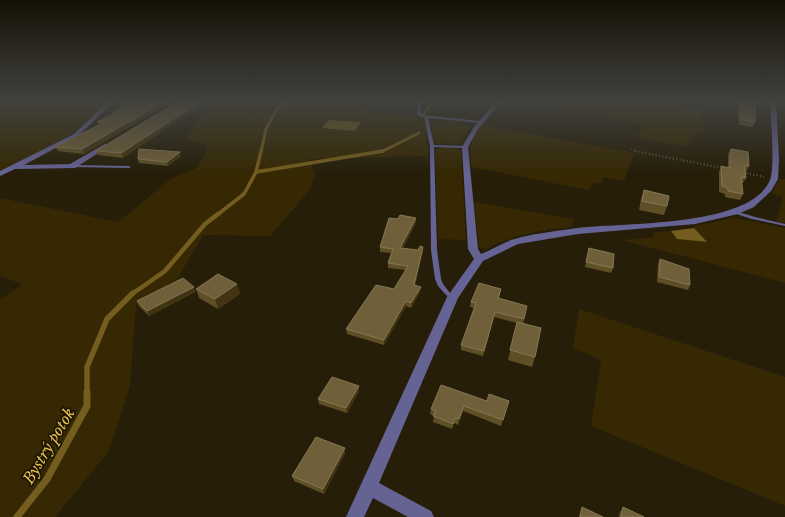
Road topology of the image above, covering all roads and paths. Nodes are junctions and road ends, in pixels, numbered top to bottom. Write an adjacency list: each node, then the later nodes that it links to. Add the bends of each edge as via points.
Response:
1 (87, 125): 10 (street, via 76,136)
2 (428, 125): 6 (lane)
3 (478, 125): 7 (street)
4 (774, 125): 15 (street)
5 (112, 142): 9 (street)
6 (432, 146): 7 (lane); 19 (lane, via 434,250 438,279 440,285)
7 (464, 147): 18 (street, via 473,249)
8 (631, 149): 12 (path)
9 (72, 166): 10 (street); 11 (lane)
10 (15, 167): 14 (street)
11 (129, 167)
12 (722, 168)
13 (737, 171): 15 (path)
14 (0, 174)
15 (774, 179): 16 (street, via 761,197)
16 (735, 212): 17 (lane); 18 (street, via 695,221 578,231 541,237 515,242)
17 (785, 226)
18 (479, 259): 19 (street)
19 (453, 297): 20 (street)
20 (368, 486): 21 (street); 22 (street)
21 (355, 517)
22 (425, 517)

